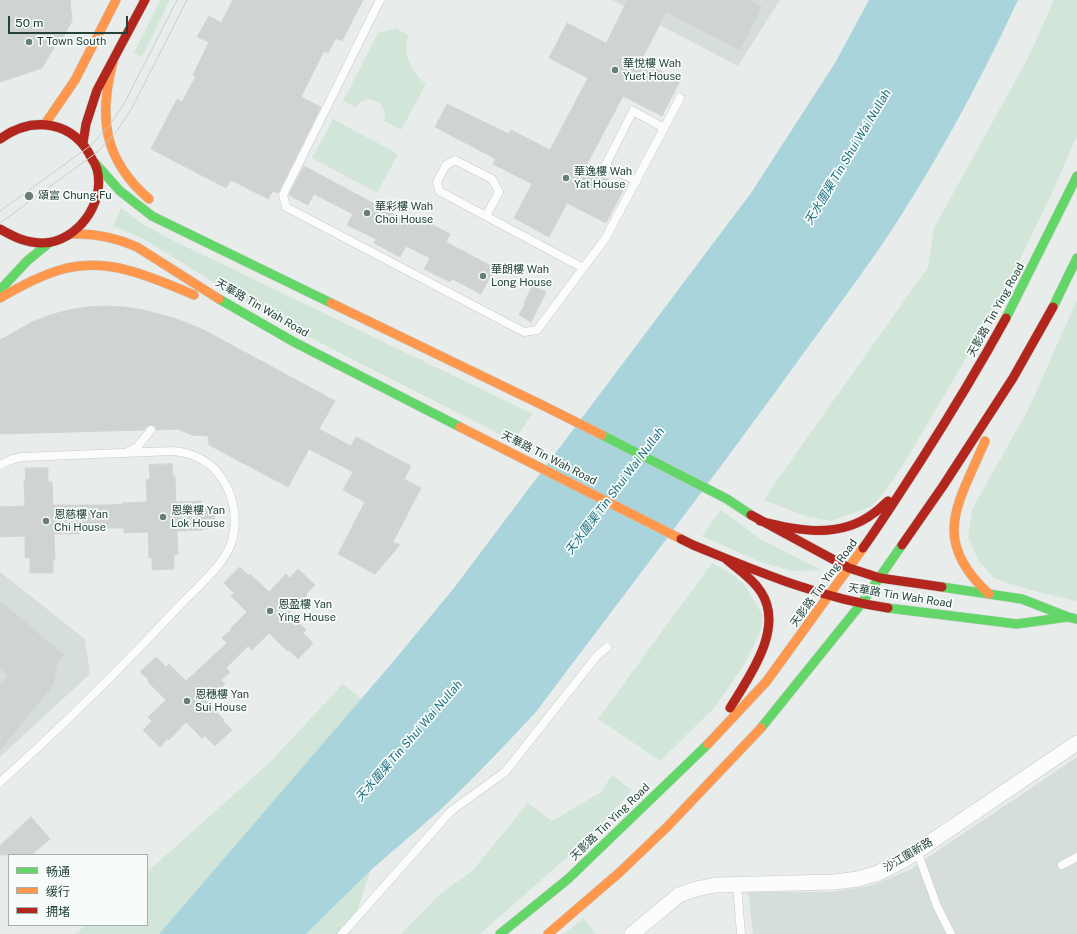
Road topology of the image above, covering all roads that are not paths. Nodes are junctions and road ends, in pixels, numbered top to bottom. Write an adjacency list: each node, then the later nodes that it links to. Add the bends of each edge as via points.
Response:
1 (116, 0): 6 (main road, via 78,74)
2 (146, 0): 4 (main road)
3 (380, 0): 22 (lane, via 283,195 286,207 524,332 536,330)
4 (113, 62): 11 (main road, via 92,106); 15 (main road, via 104,99 105,126 109,142 115,157 134,186)
5 (680, 98): 8 (lane)
6 (45, 124): 9 (main road, via 32,124); 11 (main road, via 66,131)
7 (0, 127): 9 (main road)
8 (664, 128): 14 (lane); 14 (lane, via 632,111 605,166)
9 (10, 131): 10 (main road)
10 (0, 139)
11 (83, 143): 12 (main road)
12 (95, 163): 19 (main road, via 99,179 98,195 93,210 84,224); 23 (main road, 天華路 Tin Wah Road, via 120,191 152,216)
13 (1077, 176): 31 (main road, 天影路 Tin Ying Road, via 1018,298)
14 (637, 181): 22 (lane, via 605,239)
15 (157, 204)
16 (486, 216): 16 (lane, via 440,191 437,182 446,165 455,160 492,179 499,192); 22 (lane)
17 (188, 223): 23 (main road)
18 (0, 229): 20 (main road, via 24,241)
19 (72, 234): 20 (main road); 26 (main road, 天華路 Tin Wah Road, via 96,233 137,247)
20 (49, 242): 24 (main road)
21 (1077, 258): 27 (main road)
22 (583, 268)
23 (280, 279): 32 (main road, 天華路 Tin Wah Road, via 540,404 727,499)
24 (0, 290)
25 (0, 298): 26 (main road, via 63,269 103,265 133,270)
26 (258, 322): 33 (main road, 天華路 Tin Wah Road, via 693,545)
27 (1014, 378): 35 (main road); 36 (main road, via 954,520 957,553 975,582)
28 (151, 430): 29 (lane, via 137,447)
29 (128, 452): 30 (lane, via 22,457); 43 (lane, via 181,451 196,456 214,469 228,487 232,498 235,521 230,545 218,565 136,652 44,743)
30 (0, 465)
31 (908, 480): 32 (main road, via 878,511 862,522 845,528 813,531); 34 (main road, 天影路 Tin Ying Road)
32 (760, 521): 34 (main road, 天華路 Tin Wah Road)
33 (727, 560): 37 (main road, 天華路 Tin Wah Road); 41 (main road, via 762,593 768,605 770,621 762,651)
34 (849, 568): 35 (main road, 天華路 Tin Wah Road); 37 (main road, 天影路 Tin Ying Road)
35 (880, 578): 36 (main road, 天華路 Tin Wah Road); 38 (main road)
36 (989, 594): 39 (main road, 天華路 Tin Wah Road, via 1022,599)
37 (829, 596): 38 (main road, 天華路 Tin Wah Road); 41 (main road, 天影路 Tin Ying Road, via 766,682)
38 (861, 604): 39 (main road, 天華路 Tin Wah Road, via 1017,624); 50 (main road, via 773,714 701,792 620,872)
39 (1072, 618)
40 (607, 647): 48 (lane, via 596,657 505,772 451,811)
41 (710, 742): 49 (main road, 天影路 Tin Ying Road, via 568,879)
42 (1077, 743): 44 (street, 沙江圍新路)
43 (0, 782)
44 (917, 851): 47 (street, 沙江圍新路, via 878,873 858,879); 53 (lane, via 937,906)
45 (1077, 857): 46 (lane)
46 (1062, 865)
47 (737, 885): 51 (street, 沙江圍新路, via 696,888 679,895); 52 (lane)
48 (342, 934)
49 (500, 934)
50 (548, 934)
51 (632, 934)
52 (741, 934)
53 (951, 934)

